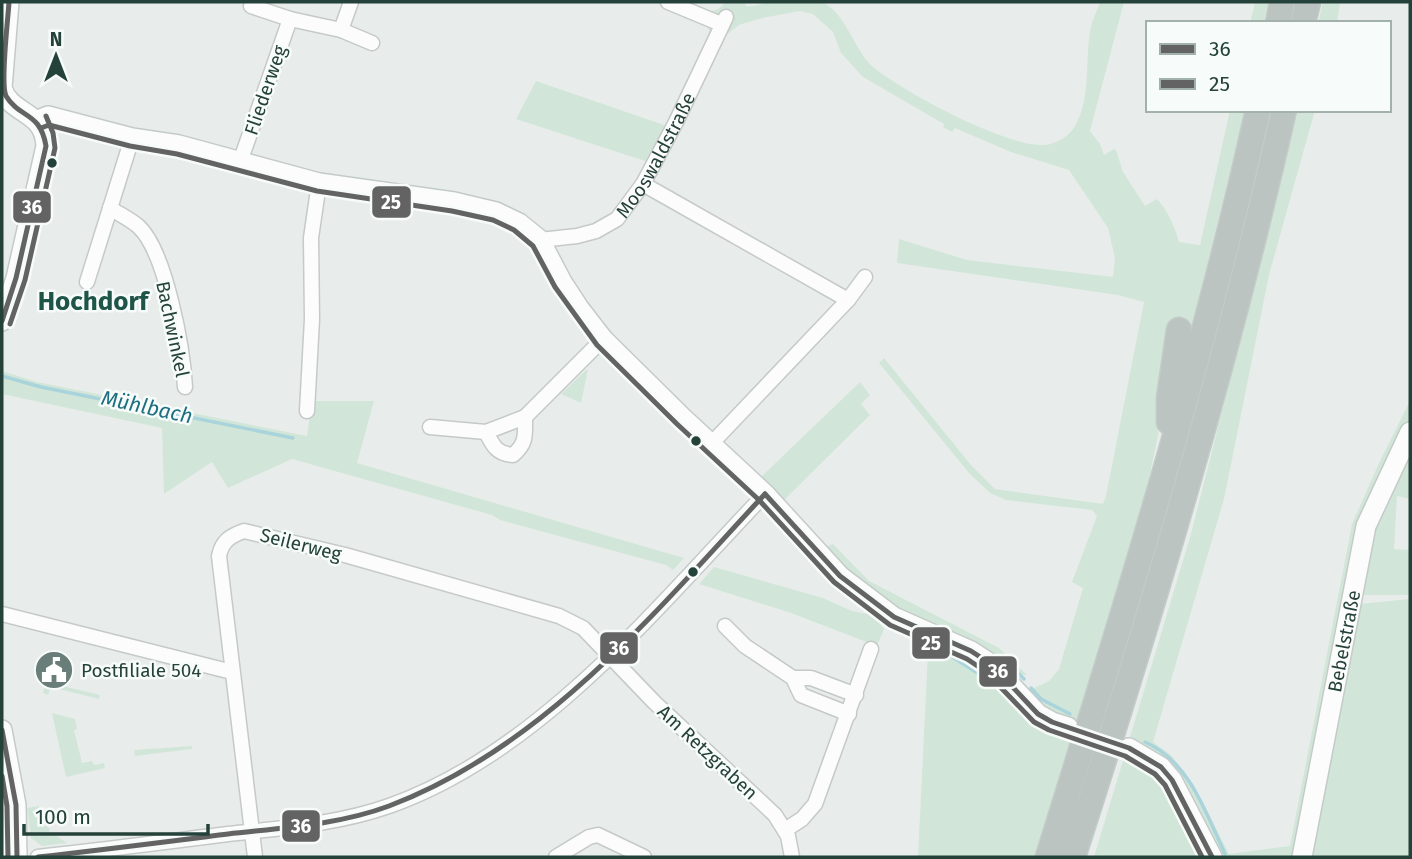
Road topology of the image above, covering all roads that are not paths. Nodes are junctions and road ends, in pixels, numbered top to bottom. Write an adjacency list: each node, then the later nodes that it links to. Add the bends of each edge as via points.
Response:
1 (9, 2): 12 (street)
2 (252, 2): 7 (street, via 251,6)
3 (351, 2): 10 (street)
4 (668, 2): 19 (street, Mooswaldstraße, via 724,21)
5 (1282, 2): 8 (highway)
6 (1308, 2): 9 (highway)
7 (290, 19): 10 (street); 17 (street, Fliederweg)
8 (1278, 21)
9 (1303, 21)
10 (341, 30): 11 (street)
11 (372, 43)
12 (4, 97): 15 (street)
13 (1258, 112): 35 (highway)
14 (1283, 112): 57 (highway, via 1158,585)
15 (38, 120): 16 (street, via 48,116); 25 (street, via 46,146)
16 (132, 138): 17 (street, via 180,145); 20 (street)
17 (240, 162): 18 (street)
18 (319, 183): 21 (street, via 496,212); 29 (street, via 311,238)
19 (643, 184): 21 (street, Mooswaldstraße, via 617,219 596,231); 24 (street)
20 (110, 208): 23 (street); 28 (street, Bachwinkel, via 139,227 155,253 170,299)
21 (540, 240): 27 (street, via 556,272)
22 (865, 277): 24 (street)
23 (87, 282)
24 (848, 300): 34 (street)
25 (2, 321)
26 (1180, 330): 35 (highway, via 1169,398)
27 (603, 339): 30 (street); 34 (street)
28 (185, 387)
29 (307, 411)
30 (525, 417): 32 (street); 32 (street, via 523,447 513,455 494,448)
31 (430, 427): 32 (street)
32 (486, 432)
33 (1410, 432): 59 (street, Bebelstraße, via 1366,526)
34 (711, 444): 36 (street)
35 (1168, 464): 56 (highway)
36 (765, 494): 40 (street); 45 (street, via 866,598 894,617 971,651 991,664 1038,714)
37 (2, 614): 41 (street)
38 (725, 626): 42 (street, via 745,646)
39 (871, 649): 43 (street)
40 (610, 655): 41 (street, Seilerweg, via 583,628 559,616 244,531 222,544 219,556); 48 (street, Am Retzgraben, via 775,815); 49 (street, via 493,753 419,794 337,820)
41 (232, 672): 49 (street, Seilerweg)
42 (793, 678): 43 (street, via 811,678); 44 (street, via 801,695)
43 (856, 695): 44 (street)
44 (849, 714): 48 (street, via 816,804)
45 (1068, 727)
46 (2, 730): 50 (street, via 16,805)
47 (1129, 748): 58 (street, via 1161,767 1172,780)
48 (785, 830): 55 (street, Am Retzgraben)
49 (252, 831): 51 (street); 52 (street)
50 (17, 857)
51 (38, 857)
52 (255, 857)
53 (556, 857): 54 (street, via 598,835)
54 (644, 857)
55 (792, 857)
56 (1048, 857)
57 (1073, 857)
58 (1212, 857)
59 (1302, 857)

